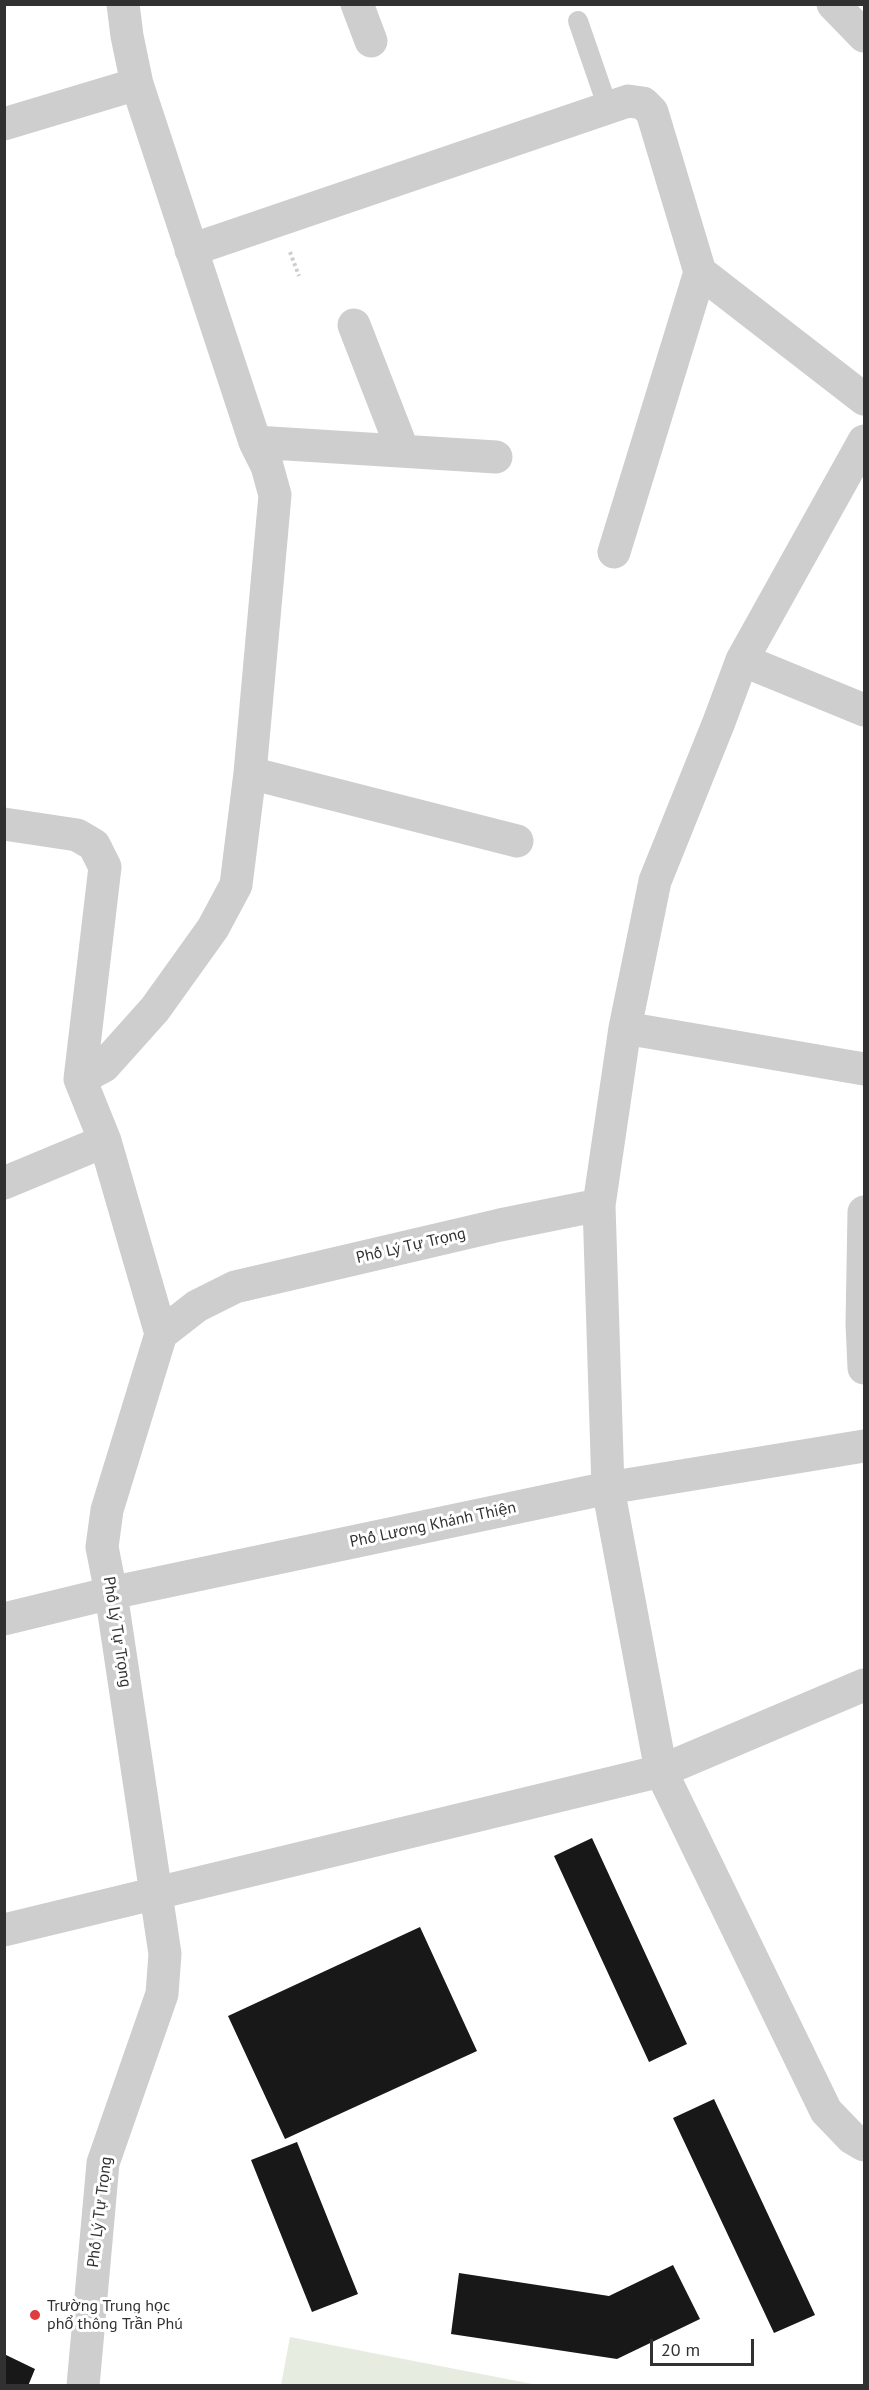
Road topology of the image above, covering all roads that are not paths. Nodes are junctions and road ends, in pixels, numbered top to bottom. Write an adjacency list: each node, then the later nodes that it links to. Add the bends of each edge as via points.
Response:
1 (123, 4): 7 (street)
2 (357, 4): 6 (street)
3 (833, 4): 5 (street)
4 (578, 21): 8 (lane)
5 (864, 36)
6 (371, 41)
7 (137, 84): 9 (street); 10 (street)
8 (608, 108): 10 (street); 11 (street, via 628,101 643,103 652,112)
9 (4, 124)
10 (191, 250): 14 (street)
11 (700, 272): 13 (street); 18 (street)
12 (354, 325): 16 (street)
13 (864, 399)
14 (255, 441): 16 (street); 21 (street, via 275,495)
15 (864, 441): 19 (street)
16 (403, 451): 17 (street)
17 (496, 458)
18 (614, 552)
19 (742, 660): 20 (street); 24 (street, via 655,881)
20 (864, 710)
21 (250, 774): 23 (street); 26 (street, via 236,885 213,928 155,1009 104,1066)
22 (4, 824): 26 (street, via 77,835 94,845 105,867)
23 (517, 841)
24 (625, 1028): 25 (street); 29 (street)
25 (864, 1069)
26 (80, 1079): 27 (street)
27 (105, 1141): 28 (street); 31 (street)
28 (4, 1183)
29 (599, 1205): 31 (street, Phố Lý Tự Trọng, via 235,1287 197,1306); 34 (street)
30 (864, 1212): 32 (street)
31 (161, 1334): 35 (street, Phố Lý Tự Trọng, via 106,1510 102,1546)
32 (864, 1368)
33 (864, 1446): 34 (street, Phố Lương Khánh Thiện)
34 (608, 1488): 35 (street, Phố Lương Khánh Thiện); 38 (street)
35 (111, 1593): 36 (street, Phố Lương Khánh Thiện); 39 (street, Phố Lý Tự Trọng)
36 (4, 1619)
37 (864, 1685): 38 (street)
38 (661, 1771): 39 (street); 41 (street, via 826,2111)
39 (158, 1894): 40 (street); 42 (street, Phố Lý Tự Trọng, via 165,1954 162,1994 103,2163)
40 (4, 1930)
41 (864, 2145)
42 (83, 2385)

